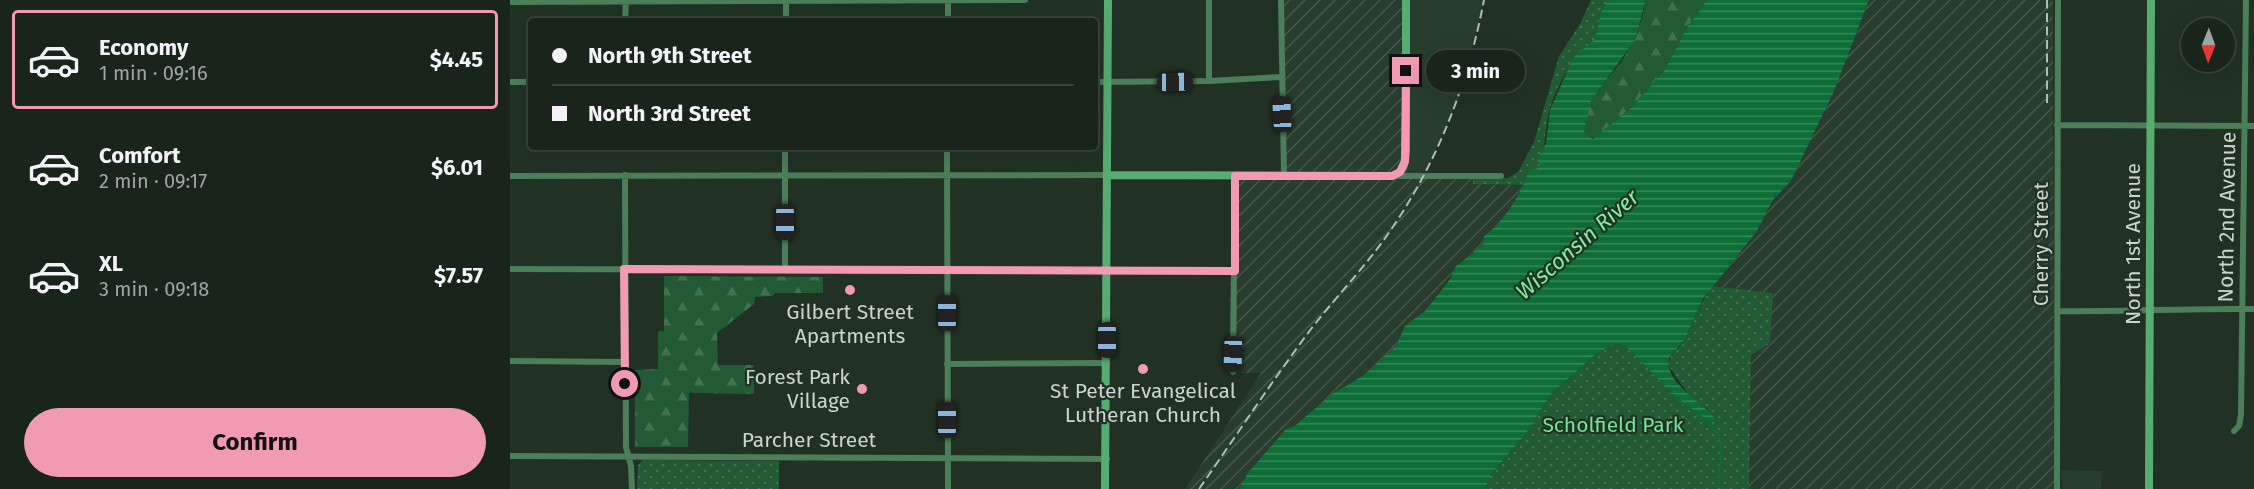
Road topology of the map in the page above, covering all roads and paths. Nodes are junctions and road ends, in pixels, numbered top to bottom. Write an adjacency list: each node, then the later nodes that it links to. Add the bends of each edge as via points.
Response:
1 (948, 0): 2 (street); 11 (street); 15 (street)
2 (1025, 0)
3 (1108, 0): 21 (street)
4 (1209, 0): 17 (street)
5 (1281, 0): 16 (street)
6 (1406, 0): 35 (street, via 1405,161 1402,170)
7 (2058, 0): 23 (street, Cherry Street)
8 (2151, 0): 22 (street, North 1st Avenue)
9 (2246, 0): 24 (street, North 2nd Avenue)
10 (626, 1): 11 (street); 12 (street); 13 (street)
11 (786, 1): 14 (street)
12 (510, 2)
13 (626, 18)
14 (786, 18)
15 (948, 18)
16 (1281, 76): 17 (street); 34 (street)
17 (1209, 81): 21 (street)
18 (510, 82): 19 (street)
19 (528, 82)
20 (1098, 82): 21 (street)
21 (1107, 82): 31 (street)
22 (2152, 124): 23 (street); 24 (street); 45 (street, North 1st Avenue)
23 (2057, 125): 46 (street, Cherry Street)
24 (2244, 126): 25 (street); 43 (street, North 2nd Avenue)
25 (2254, 126)
26 (785, 150): 29 (street)
27 (947, 150): 30 (street)
28 (625, 175): 29 (street); 32 (street); 38 (street)
29 (785, 175): 30 (street); 39 (street)
30 (947, 175): 31 (street); 40 (street)
31 (1107, 175): 33 (street); 41 (street)
32 (510, 176)
33 (1235, 176): 34 (street); 42 (street)
34 (1284, 176): 35 (street)
35 (1392, 176): 36 (street)
36 (1501, 176)
37 (510, 268): 38 (street)
38 (624, 269): 39 (street); 48 (street)
39 (785, 269): 40 (street)
40 (946, 270): 41 (street); 50 (street)
41 (1107, 270): 42 (street); 49 (street)
42 (1235, 271): 51 (street)
43 (2242, 309): 44 (street); 45 (street); 52 (street, North 2nd Avenue, via 2241,415)
44 (2254, 309)
45 (2151, 310): 46 (street); 61 (street, North 1st Avenue)
46 (2057, 312): 60 (street, Cherry Street)
47 (510, 362): 48 (street)
48 (625, 362): 54 (street)
49 (1107, 363): 50 (street); 56 (street)
50 (947, 364): 55 (street)
51 (1233, 372)
52 (2234, 431)
53 (510, 456): 54 (street, Parcher Street)
54 (627, 456): 55 (street, Parcher Street); 57 (street)
55 (947, 458): 56 (street, Parcher Street); 58 (street)
56 (1107, 459): 59 (street)
57 (632, 489)
58 (948, 489)
59 (1105, 489)
60 (2057, 489)
61 (2149, 489)

